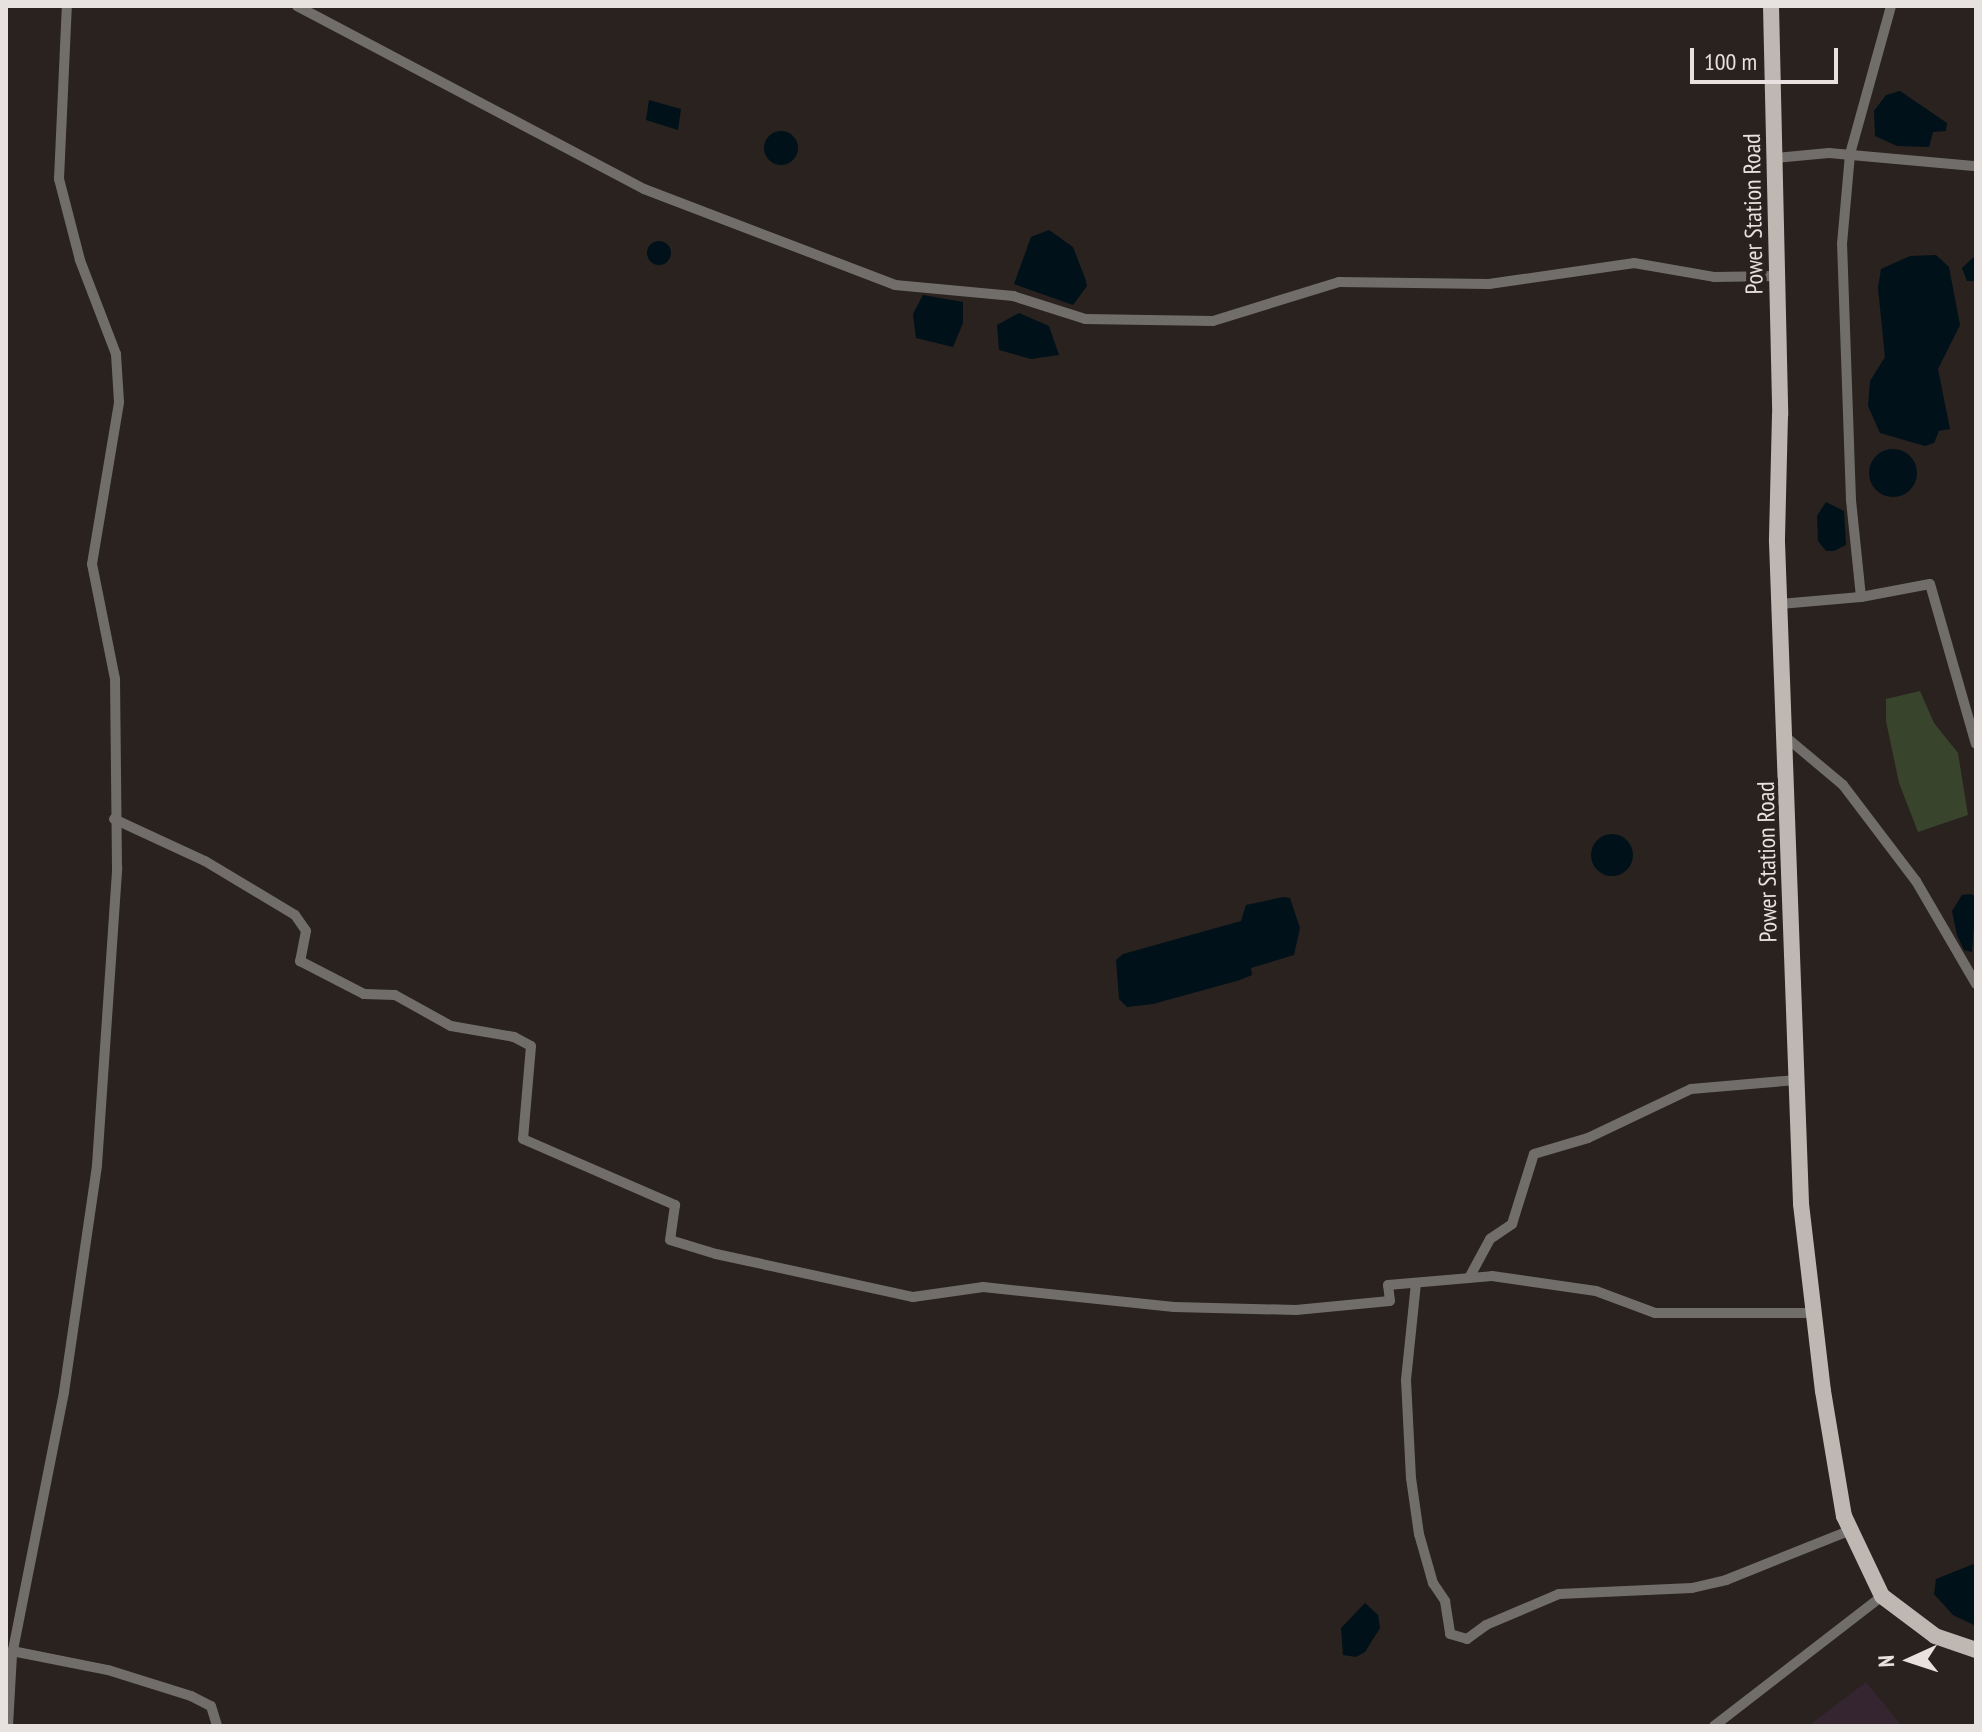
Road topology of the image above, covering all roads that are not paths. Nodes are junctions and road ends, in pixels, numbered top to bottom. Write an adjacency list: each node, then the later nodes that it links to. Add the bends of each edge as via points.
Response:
1 (67, 6): 13 (street, via 59,179 80,260 116,354 119,402 92,564 115,679)
2 (297, 6): 8 (street, via 644,189 895,285 1013,296 1085,319 1213,321 1339,282 1489,284 1634,263 1714,277)
3 (1771, 6): 6 (main road, Power Station Road)
4 (1891, 6): 5 (street)
5 (1850, 154): 6 (street); 7 (street); 9 (street, via 1842,291)
6 (1776, 158): 8 (main road, Power Station Road)
7 (1976, 166)
8 (1778, 276): 10 (main road, Power Station Road)
9 (1861, 597): 10 (street); 12 (street, via 1930,584)
10 (1780, 604): 11 (main road, Power Station Road)
11 (1787, 738): 14 (street, via 1852,797 1916,881); 15 (main road, Power Station Road)
12 (1976, 744)
13 (114, 819): 17 (street, via 205,861 295,915 306,931 300,961 364,994 395,995 451,1026 514,1037 531,1046 523,1139 675,1205 670,1240 913,1297 983,1287 1174,1307 1296,1310 1390,1301 1388,1285); 22 (street, via 117,868 97,1165 64,1392)
14 (1976, 984)
15 (1797, 1080): 16 (street, via 1691,1089 1588,1138 1534,1154 1512,1224 1490,1239); 18 (main road, Power Station Road, via 1801,1204)
16 (1469, 1278): 17 (street); 18 (street, via 1492,1276 1596,1291 1655,1313)
17 (1416, 1283): 19 (street, via 1406,1380 1411,1478 1419,1534 1433,1583 1445,1601 1450,1634 1467,1639 1486,1625 1559,1594 1692,1588 1726,1580)
18 (1814, 1313): 19 (main road, Power Station Road, via 1844,1516)
19 (1851, 1530): 20 (main road, Power Station Road)
20 (1882, 1596): 21 (main road, Power Station Road, via 1935,1636); 25 (street)
21 (1976, 1650)
22 (12, 1651): 23 (street); 24 (street, via 108,1670 191,1696 211,1706)
23 (8, 1726)
24 (217, 1726)
25 (1714, 1726)

